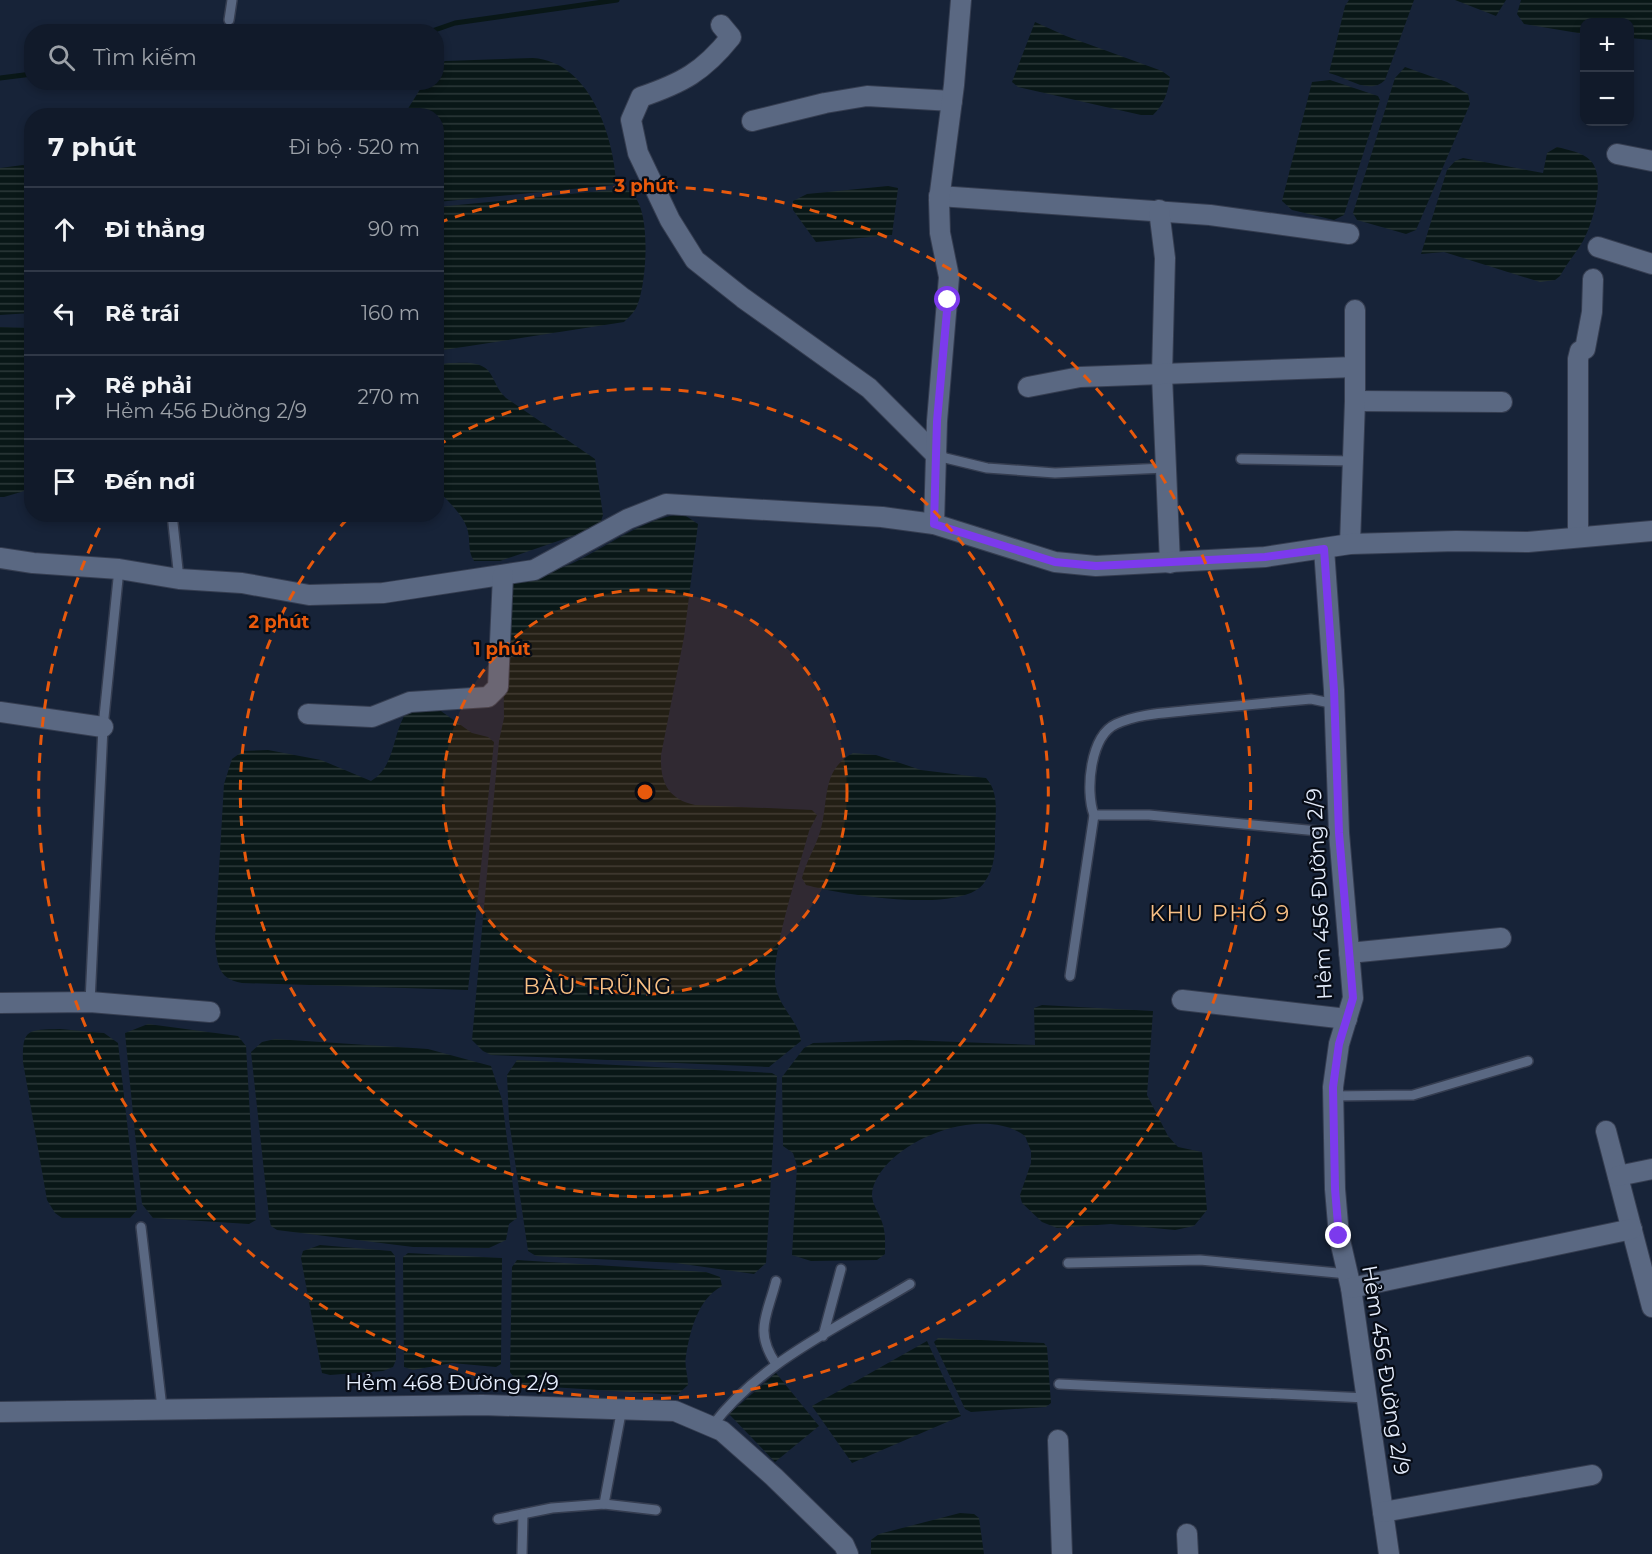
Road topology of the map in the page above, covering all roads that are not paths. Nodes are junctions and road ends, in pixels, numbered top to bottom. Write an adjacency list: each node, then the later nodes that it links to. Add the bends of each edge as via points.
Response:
1 (232, 0): 3 (lane)
2 (961, 0): 5 (street)
3 (229, 20)
4 (721, 25): 21 (street, via 730,37 717,55 679,85 640,97 631,120 638,153 670,220 695,260 869,388)
5 (952, 101): 6 (street, via 867,96); 9 (street)
6 (752, 121)
7 (1617, 154): 8 (street)
8 (1652, 161)
9 (939, 196): 10 (street); 21 (street, via 940,233 950,277)
10 (1159, 210): 11 (street); 17 (street, via 1165,258)
11 (1349, 234)
12 (1598, 247): 13 (street)
13 (1652, 264)
14 (1593, 279): 28 (street, via 1592,312 1585,349 1578,359)
15 (1355, 310): 16 (street)
16 (1355, 367): 17 (street); 19 (street)
17 (1162, 375): 18 (street, via 1080,377); 24 (street)
18 (1028, 387)
19 (1355, 401): 20 (street); 23 (street)
20 (1502, 402)
21 (937, 456): 24 (lane, via 987,468 1055,473); 26 (street)
22 (1241, 459): 23 (lane)
23 (1353, 461): 29 (street)
24 (1165, 468): 32 (street)
25 (173, 522): 35 (lane)
26 (934, 524): 32 (street, via 1055,562 1096,566); 34 (street, via 882,517 666,504 628,519 534,570)
27 (1652, 531): 28 (street)
28 (1578, 536): 29 (street, via 1528,542)
29 (1350, 544): 30 (street)
30 (1324, 549): 32 (street); 36 (street, Hẻm 456 Đường 2/9)
31 (0, 558): 33 (street)
32 (1170, 563)
33 (119, 569): 35 (street); 39 (lane)
34 (503, 575): 35 (street, via 383,593 309,595 242,583); 38 (street, via 498,687 488,697 410,702 372,717)
35 (179, 579)
36 (1335, 704): 40 (lane, via 1311,699 1145,715 1116,724 1103,733 1094,750 1090,803); 41 (street, Hẻm 456 Đường 2/9)
37 (0, 712): 39 (street)
38 (308, 714)
39 (103, 727): 46 (lane)
40 (1094, 815): 41 (lane, via 1149,815); 44 (lane)
41 (1339, 833): 43 (street, Hẻm 456 Đường 2/9)
42 (1501, 938): 43 (street)
43 (1349, 953): 49 (street, Hẻm 456 Đường 2/9, via 1353,998)
44 (1070, 976)
45 (1182, 1000): 49 (street)
46 (90, 1002): 47 (street); 48 (street)
47 (0, 1003)
48 (210, 1012)
49 (1347, 1019): 51 (street, Hẻm 456 Đường 2/9, via 1339,1044)
50 (1528, 1061): 51 (lane, via 1413,1095)
51 (1333, 1096): 60 (street, Hẻm 456 Đường 2/9, via 1339,1236)
52 (1606, 1131): 54 (street)
53 (1652, 1169): 54 (street)
54 (1618, 1176): 56 (street)
55 (141, 1227): 67 (lane)
56 (1632, 1228): 60 (street); 62 (street)
57 (1068, 1263): 60 (lane, via 1200,1260)
58 (841, 1269): 63 (lane)
59 (776, 1281): 64 (lane, via 762,1336)
60 (1349, 1281): 66 (street, Hẻm 456 Đường 2/9)
61 (910, 1284): 63 (lane)
62 (1652, 1307)
63 (823, 1336): 64 (lane)
64 (776, 1364): 70 (lane)
65 (1059, 1384): 66 (lane)
66 (1367, 1398): 75 (street, Hẻm 456 Đường 2/9)
67 (162, 1408): 68 (street, Hẻm 468 Đường 2/9); 69 (street, Hẻm 468 Đường 2/9)
68 (622, 1408): 70 (street, Hẻm 468 Đường 2/9, via 675,1411); 73 (lane)
69 (0, 1412)
70 (712, 1426): 80 (street, Hẻm 468 Đường 2/9, via 774,1477 844,1545)
71 (1058, 1440): 81 (street)
72 (1592, 1475): 75 (street)
73 (604, 1504): 74 (lane); 76 (lane)
74 (656, 1510)
75 (1383, 1512): 83 (street, Hẻm 456 Đường 2/9)
76 (523, 1514): 77 (lane); 79 (lane)
77 (498, 1519)
78 (1187, 1534): 82 (street)
79 (522, 1554)
80 (848, 1554)
81 (1062, 1554)
82 (1188, 1554)
83 (1389, 1554)

